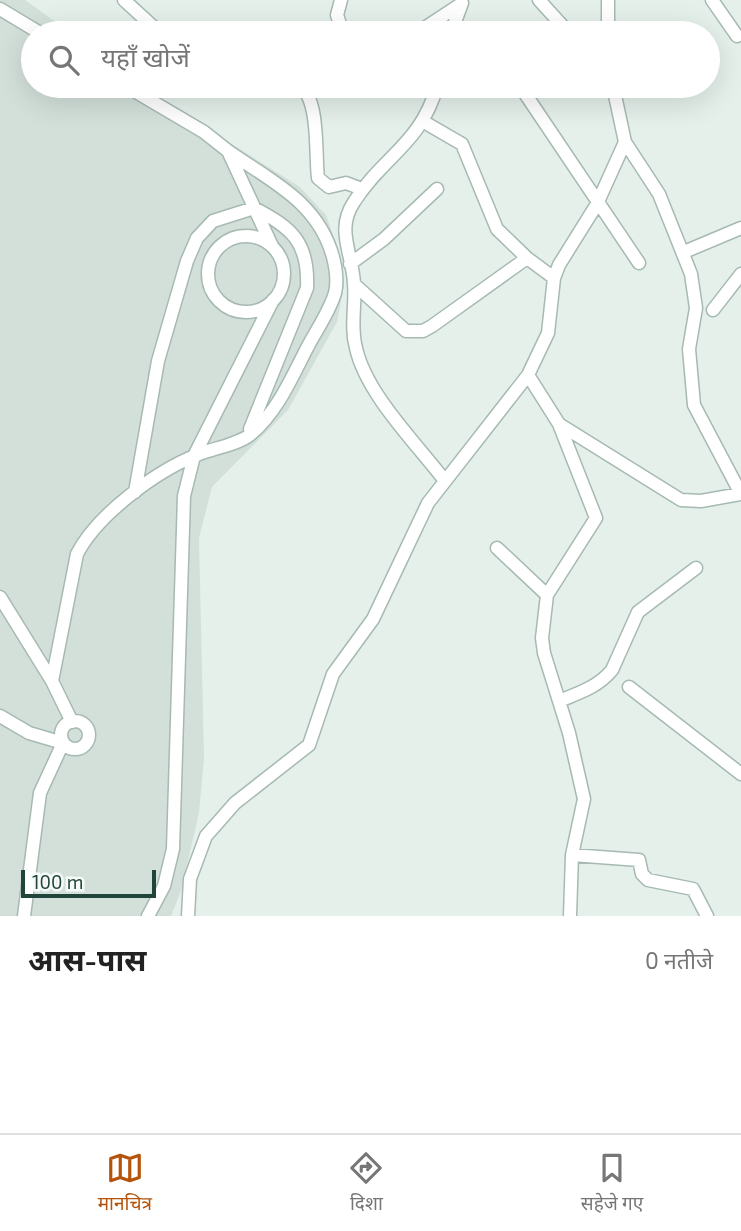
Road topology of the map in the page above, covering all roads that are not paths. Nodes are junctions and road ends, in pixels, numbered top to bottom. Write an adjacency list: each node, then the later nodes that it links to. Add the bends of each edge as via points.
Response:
1 (124, 0): 8 (street)
2 (341, 0): 9 (street)
3 (538, 0): 12 (street)
4 (608, 0): 13 (street)
5 (712, 0): 15 (street)
6 (462, 2): 10 (street); 11 (street)
7 (0, 9): 14 (street)
8 (147, 21)
9 (339, 21)
10 (434, 21)
11 (457, 21)
12 (558, 21)
13 (608, 21)
14 (21, 22)
15 (737, 36)
16 (146, 98): 23 (street)
17 (308, 98): 24 (street, via 319,157 318,178 329,187 346,183)
18 (433, 98): 21 (street)
19 (528, 98): 26 (street)
20 (616, 98): 22 (street)
21 (424, 122): 24 (street); 31 (street, via 462,144 492,221)
22 (625, 142): 26 (street); 30 (street, via 659,194)
23 (228, 151): 27 (street); 41 (street, via 309,209 327,236 336,271 334,296 280,400)
24 (362, 189): 33 (street, via 345,222)
25 (437, 189): 33 (street)
26 (597, 204): 32 (street); 35 (street)
27 (254, 208): 29 (street); 41 (street, via 282,223 296,238 308,270 307,288); 44 (street, via 213,221 197,238 187,261 158,361)
28 (741, 228): 30 (street)
29 (272, 246): 37 (street, via 284,273); 37 (street, via 259,238 230,239 218,248 207,275 219,302 232,309 254,310)
30 (684, 252): 45 (street, via 695,289 689,360 694,405)
31 (527, 258): 35 (street); 36 (street, via 432,326 413,332 406,331)
32 (639, 263)
33 (350, 264): 36 (street)
34 (741, 274): 38 (street)
35 (554, 278): 39 (street, via 548,333)
36 (354, 284): 43 (street, via 352,331 365,373)
37 (273, 300): 42 (street)
38 (713, 310)
39 (528, 375): 40 (street); 43 (street)
40 (559, 424): 45 (street, via 681,500); 48 (street, via 596,519)
41 (248, 436): 42 (street)
42 (194, 456): 44 (street); 59 (street, via 184,496 173,849 164,886)
43 (445, 481): 60 (street, via 417,522 373,619 333,674 309,745 235,803 206,836 190,879)
44 (135, 492): 50 (street, via 103,517 77,554)
45 (741, 494)
46 (497, 548): 48 (street)
47 (696, 568): 52 (street, via 638,612 606,678)
48 (547, 595): 52 (street, via 542,638)
49 (0, 597): 50 (street)
50 (52, 681): 54 (street)
51 (629, 687): 56 (street)
52 (559, 701): 57 (street, via 584,799)
53 (0, 716): 55 (street, via 29,733)
54 (72, 722): 55 (street, via 61,733); 55 (street, via 86,728 88,738 77,749)
55 (63, 743): 58 (street, via 40,793)
56 (741, 775)
57 (572, 855): 61 (street); 62 (street, via 639,860 648,880 693,889)
58 (24, 916)
59 (148, 916)
60 (188, 916)
61 (570, 916)
62 (707, 916)

